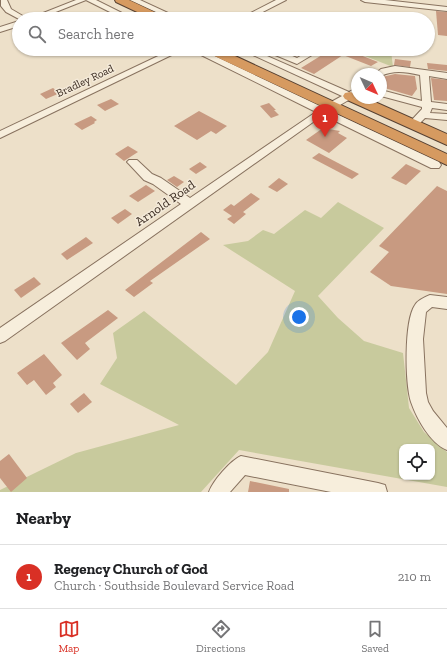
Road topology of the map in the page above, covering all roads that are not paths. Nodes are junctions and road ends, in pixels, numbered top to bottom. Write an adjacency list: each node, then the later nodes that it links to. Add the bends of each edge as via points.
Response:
1 (83, 0): 13 (street)
2 (90, 0): 14 (street)
3 (104, 0): 15 (highway)
4 (120, 0): 16 (highway)
5 (134, 0): 17 (street)
6 (282, 0): 18 (street)
7 (365, 0): 10 (street)
8 (399, 0): 10 (street)
9 (4, 2): 19 (street, via 5,7)
10 (407, 3): 11 (street); 12 (street)
11 (447, 5)
12 (447, 9)
13 (50, 12)
14 (115, 12)
15 (130, 12)
16 (146, 12)
17 (161, 12)
18 (257, 12)
19 (12, 13)
20 (12, 26): 21 (street)
21 (0, 30)
22 (165, 56): 38 (street, Bradley Road)
23 (213, 56): 33 (street)
24 (228, 56): 33 (highway)
25 (242, 56): 33 (highway)
26 (261, 56): 33 (street)
27 (285, 56): 28 (street, via 297,61)
28 (306, 56)
29 (387, 70): 30 (street)
30 (424, 73): 31 (street); 34 (street)
31 (447, 76)
32 (387, 95): 34 (street)
33 (340, 101): 37 (highway); 40 (highway); 42 (street, Arnold Road)
34 (427, 105): 35 (street); 37 (street, via 427,110)
35 (447, 107)
36 (447, 118): 37 (street)
37 (418, 120): 39 (highway)
38 (0, 135)
39 (447, 140)
40 (444, 160)
41 (133, 162): 42 (street, via 148,177)
42 (190, 204): 44 (street, Arnold Road)
43 (447, 302): 45 (street, via 430,301 420,309 415,323 414,340 419,400 433,427)
44 (0, 336)
45 (447, 441)
46 (218, 492): 47 (street, via 241,465)
47 (378, 492)

